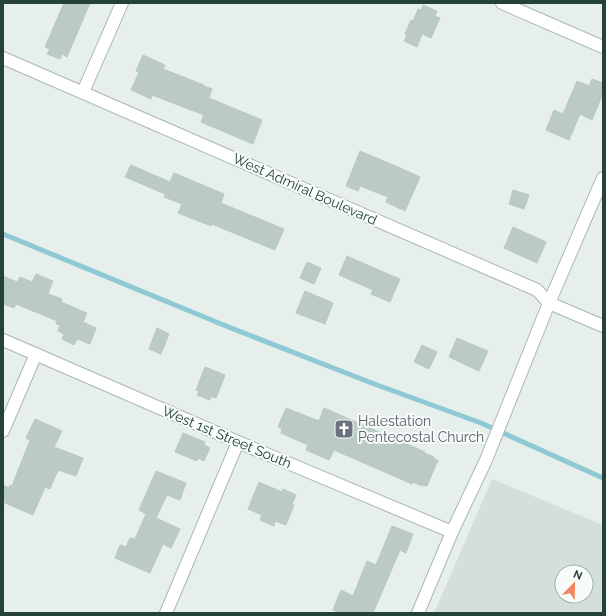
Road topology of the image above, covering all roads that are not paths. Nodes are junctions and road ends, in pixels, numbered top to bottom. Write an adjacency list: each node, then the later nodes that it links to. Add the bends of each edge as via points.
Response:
1 (122, 3): 5 (street)
2 (502, 3): 3 (street)
3 (603, 47)
4 (3, 58): 5 (street, West Admiral Boulevard)
5 (83, 92): 7 (street, West Admiral Boulevard, via 537,290)
6 (603, 178): 7 (street)
7 (549, 303): 8 (street, West Admiral Boulevard); 13 (street, via 486,460)
8 (603, 326)
9 (3, 340): 10 (street, West 1st Street South)
10 (36, 354): 11 (street); 12 (street, West 1st Street South)
11 (3, 431)
12 (238, 442): 13 (street, West 1st Street South); 14 (street)
13 (452, 532): 15 (street)
14 (166, 613)
15 (418, 613)

